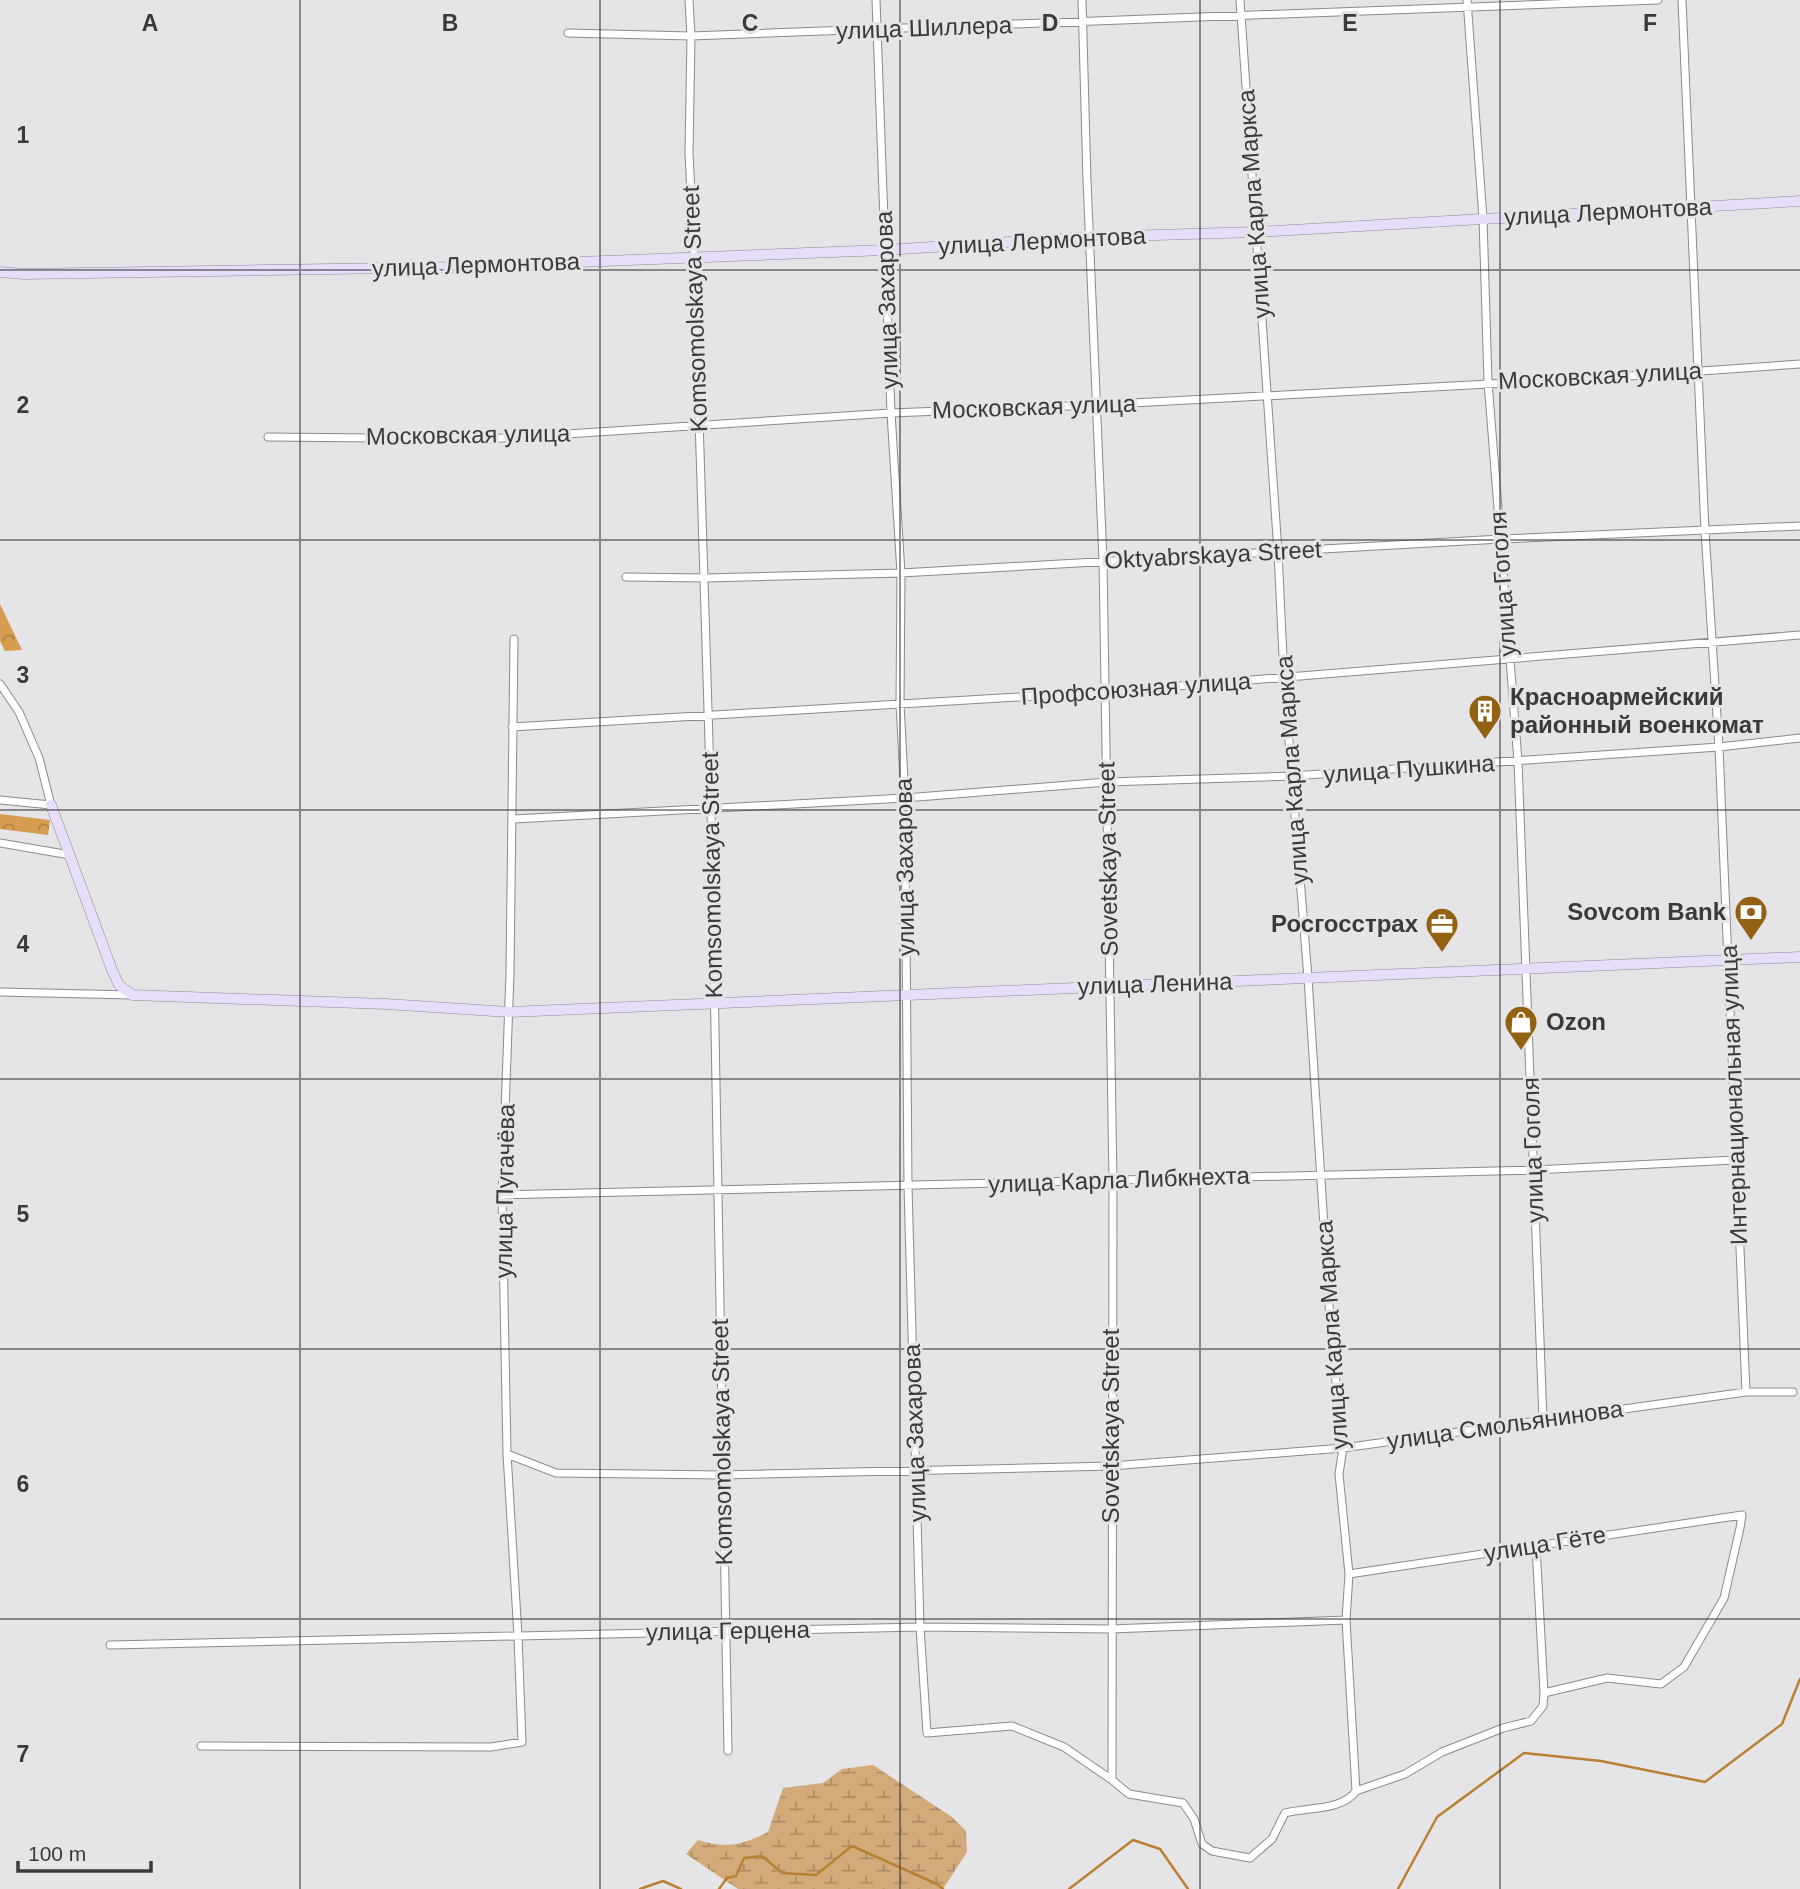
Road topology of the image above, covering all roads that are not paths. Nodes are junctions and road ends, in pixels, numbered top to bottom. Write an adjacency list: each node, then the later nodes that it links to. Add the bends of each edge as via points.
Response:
1 (689, 0): 12 (street, Komsomolskaya Street)
2 (876, 0): 10 (street, улица Захарова)
3 (1082, 0): 9 (street, Sovetskaya Street)
4 (1240, 0): 8 (street, улица Карла Маркса)
5 (1658, 0): 7 (street, улица Шиллера)
6 (1682, 0): 14 (street, Интернациональная улица)
7 (1467, 4): 8 (street, улица Шиллера); 15 (street, улица Гоголя)
8 (1241, 17): 9 (street, улица Шиллера); 16 (street, улица Карла Маркса)
9 (1083, 22): 10 (street, улица Шиллера); 17 (street, Sovetskaya Street)
10 (877, 30): 12 (street, улица Шиллера); 18 (street, улица Захарова)
11 (568, 33): 12 (street, улица Шиллера)
12 (691, 36): 19 (street, Komsomolskaya Street, via 689,153)
13 (1800, 201): 14 (street, улица Лермонтова)
14 (1692, 208): 15 (street, улица Лермонтова); 22 (street, Интернациональная улица)
15 (1483, 218): 16 (street, улица Лермонтова); 23 (street, улица Гоголя)
16 (1256, 232): 17 (street, улица Лермонтова); 24 (street, улица Карла Маркса)
17 (1090, 237): 18 (street, улица Лермонтова); 25 (street, Sovetskaya Street)
18 (885, 250): 19 (street, улица Лермонтова); 26 (street, улица Захарова)
19 (694, 256): 20 (street, улица Лермонтова, via 453,267); 27 (street, Komsomolskaya Street)
20 (0, 272)
21 (1800, 364): 22 (street, Московская улица)
22 (1699, 371): 23 (street, Московская улица); 30 (street, Интернациональная улица)
23 (1488, 382): 24 (street, Московская улица); 31 (street, улица Гоголя)
24 (1267, 394): 25 (street, Московская улица); 32 (street, улица Карла Маркса)
25 (1095, 405): 26 (street, Московская улица); 33 (street, Sovetskaya Street)
26 (891, 413): 27 (street, Московская улица); 34 (street, улица Захарова)
27 (699, 425): 28 (street, Московская улица, via 488,439); 36 (street, Komsomolskaya Street)
28 (268, 436)
29 (1800, 526): 30 (street, Oktyabrskaya Street)
30 (1705, 531): 31 (street, Oktyabrskaya Street); 39 (street, Интернациональная улица)
31 (1501, 539): 32 (street, Oktyabrskaya Street); 40 (street, улица Гоголя)
32 (1278, 552): 33 (street, Oktyabrskaya Street); 41 (street, улица Карла Маркса)
33 (1104, 561): 34 (street, Oktyabrskaya Street); 43 (street, Sovetskaya Street)
34 (901, 573): 36 (street, Oktyabrskaya Street); 44 (street, улица Захарова)
35 (626, 577): 36 (street, Oktyabrskaya Street)
36 (705, 578): 45 (street, Komsomolskaya Street)
37 (1800, 635): 39 (street, Профсоюзная улица)
38 (514, 639): 46 (street, улица Пугачёва)
39 (1713, 643): 40 (street, Профсоюзная улица); 48 (street, Интернациональная улица)
40 (1508, 660): 41 (street, Профсоюзная улица); 49 (street, улица Гоголя)
41 (1284, 678): 43 (street, Профсоюзная улица); 50 (street, улица Карла Маркса)
42 (0, 684): 54 (street, via 40,758)
43 (1104, 692): 44 (street, Профсоюзная улица); 51 (street, Sovetskaya Street)
44 (900, 704): 45 (street, Профсоюзная улица); 52 (street, улица Захарова)
45 (708, 717): 46 (street, Профсоюзная улица); 55 (street, Komsomolskaya Street)
46 (512, 727): 56 (street, улица Пугачёва)
47 (1800, 738): 48 (street, улица Пушкина)
48 (1719, 747): 49 (street, улица Пушкина); 60 (street, Интернациональная улица)
49 (1518, 761): 50 (street, улица Пушкина); 61 (street, улица Гоголя)
50 (1292, 776): 51 (street, улица Пушкина); 62 (street, улица Карла Маркса)
51 (1107, 782): 52 (street, улица Пушкина); 63 (street, Sovetskaya Street)
52 (905, 798): 55 (street, улица Пушкина); 65 (street, улица Захарова)
53 (0, 800): 54 (street)
54 (51, 805): 58 (street)
55 (711, 807): 56 (street, улица Пушкина); 67 (street, Komsomolskaya Street)
56 (513, 819): 68 (street, улица Пугачёва)
57 (0, 844): 58 (street)
58 (70, 855): 66 (street, via 112,970 119,985)
59 (1800, 957): 60 (street, улица Ленина)
60 (1729, 960): 61 (street, улица Ленина); 69 (street, Интернациональная улица)
61 (1525, 967): 62 (street, улица Ленина); 70 (street, улица Гоголя)
62 (1308, 978): 63 (street, улица Ленина); 71 (street, улица Карла Маркса)
63 (1110, 986): 65 (street, улица Ленина); 72 (street, Sovetskaya Street)
64 (0, 992): 66 (street)
65 (908, 994): 67 (street, улица Ленина); 73 (street, улица Захарова)
66 (132, 995): 68 (street, улица Ленина)
67 (715, 1002): 68 (street, улица Ленина); 74 (street, Komsomolskaya Street)
68 (509, 1012): 75 (street, улица Пугачёва)
69 (1735, 1160): 70 (street, улица Карла Либкнехта); 76 (street, Интернациональная улица)
70 (1534, 1170): 71 (street, улица Карла Либкнехта); 78 (street, улица Гоголя)
71 (1321, 1174): 72 (street, улица Карла Либкнехта); 79 (street, улица Карла Маркса)
72 (1113, 1181): 73 (street, улица Карла Либкнехта); 81 (street, Sovetskaya Street)
73 (908, 1186): 74 (street, улица Карла Либкнехта); 82 (street, улица Захарова)
74 (717, 1192): 75 (street, улица Карла Либкнехта); 83 (street, Komsomolskaya Street)
75 (502, 1195): 80 (street, улица Пугачёва)
76 (1746, 1392): 77 (street, улица Смольянинова); 78 (street, улица Смольянинова)
77 (1793, 1392)
78 (1543, 1419): 79 (street, улица Смольянинова)
79 (1343, 1448): 81 (street, улица Смольянинова); 85 (street, улица Карла Маркса, via 1339,1474)
80 (507, 1454): 83 (street, улица Смольянинова, via 556,1473); 90 (street, улица Пугачёва)
81 (1111, 1466): 82 (street, улица Смольянинова); 88 (street, Sovetskaya Street)
82 (916, 1471): 83 (street, улица Смольянинова); 87 (street, улица Захарова)
83 (723, 1475): 89 (street, Komsomolskaya Street)
84 (1536, 1546): 85 (street, улица Гёте); 92 (street); 92 (street, улица Гёте, via 1742,1515 1724,1598 1684,1667 1661,1684 1608,1678)
85 (1349, 1574): 86 (street, улица Карла Маркса)
86 (1346, 1620): 88 (street, улица Герцена); 96 (street, улица Карла Маркса)
87 (920, 1628): 88 (street, улица Герцена); 89 (street, улица Герцена); 95 (street, улица Захарова, via 927,1734 1012,1726 1064,1747)
88 (1111, 1629): 95 (street, Sovetskaya Street)
89 (726, 1631): 90 (street, улица Герцена); 94 (street, Komsomolskaya Street)
90 (518, 1636): 91 (street, улица Герцена); 93 (street, улица Пугачёва, via 522,1742 491,1747)
91 (110, 1644)
92 (1544, 1693): 96 (street, via 1543,1706 1531,1721 1454,1747 1405,1774)
93 (201, 1746)
94 (728, 1751)
95 (1112, 1780): 96 (street, via 1129,1794 1183,1803 1202,1844 1212,1851 1250,1858 1272,1839 1285,1814 1331,1806)
96 (1356, 1791)

